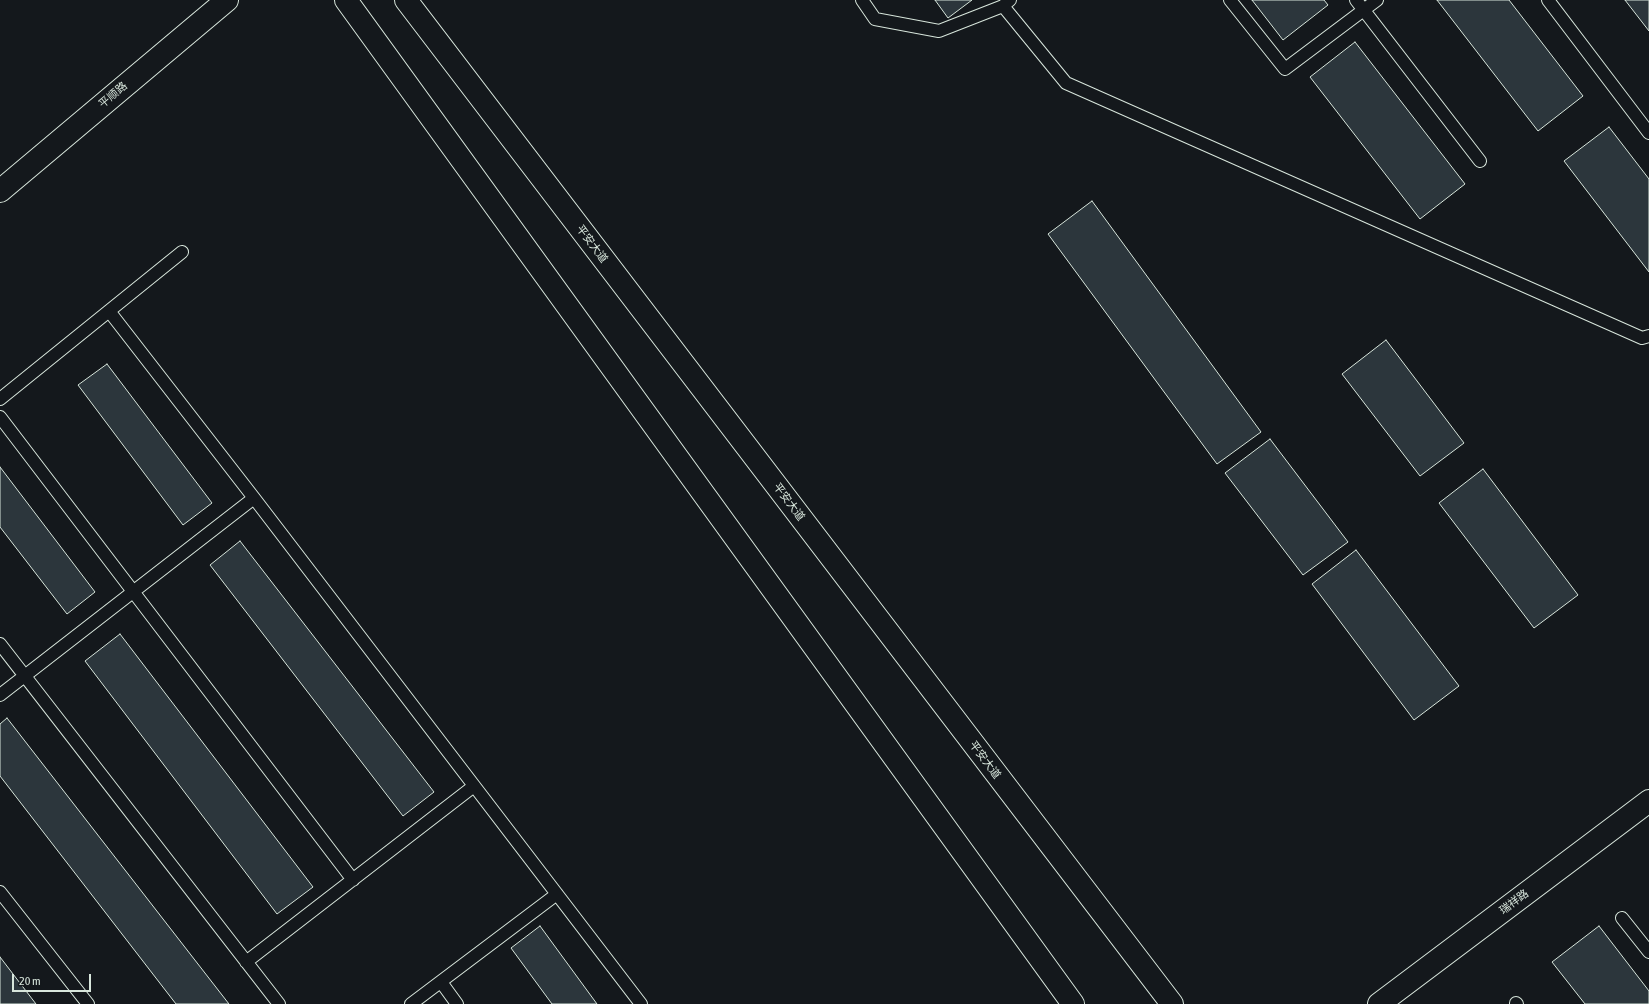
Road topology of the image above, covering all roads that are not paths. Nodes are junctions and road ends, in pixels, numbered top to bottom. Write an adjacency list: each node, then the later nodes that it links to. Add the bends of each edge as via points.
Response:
1 (227, 0): 13 (main road, 平顺路)
2 (346, 0): 38 (main road)
3 (406, 0): 39 (main road, 平安大道)
4 (862, 0): 9 (lane, via 875,18 939,31)
5 (1230, 0): 10 (lane, via 1285,69)
6 (1356, 0): 10 (lane)
7 (1377, 0): 10 (lane)
8 (1548, 0): 11 (lane)
9 (1007, 3): 16 (lane, via 1066,83 1642,338)
10 (1363, 10): 12 (lane)
11 (1649, 133)
12 (1480, 161)
13 (0, 191)
14 (182, 252): 15 (lane)
15 (109, 311): 17 (lane); 19 (lane)
16 (1649, 336)
17 (0, 399)
18 (0, 417): 20 (lane)
19 (254, 498): 20 (lane); 24 (lane)
20 (133, 592): 22 (lane); 26 (lane)
21 (0, 644): 22 (lane)
22 (25, 676): 23 (lane); 31 (lane)
23 (0, 695)
24 (474, 786): 26 (lane); 28 (lane)
25 (1649, 801): 40 (main road, 瑞祥路)
26 (352, 880): 31 (lane)
27 (0, 892): 33 (lane)
28 (557, 894): 32 (lane); 37 (lane)
29 (1622, 918): 30 (lane)
30 (1649, 952)
31 (246, 962): 34 (lane)
32 (441, 982): 35 (lane); 36 (lane)
33 (88, 1004)
34 (279, 1004)
35 (411, 1004)
36 (458, 1004)
37 (641, 1004)
38 (1073, 1004)
39 (1172, 1004)
40 (1379, 1004)

